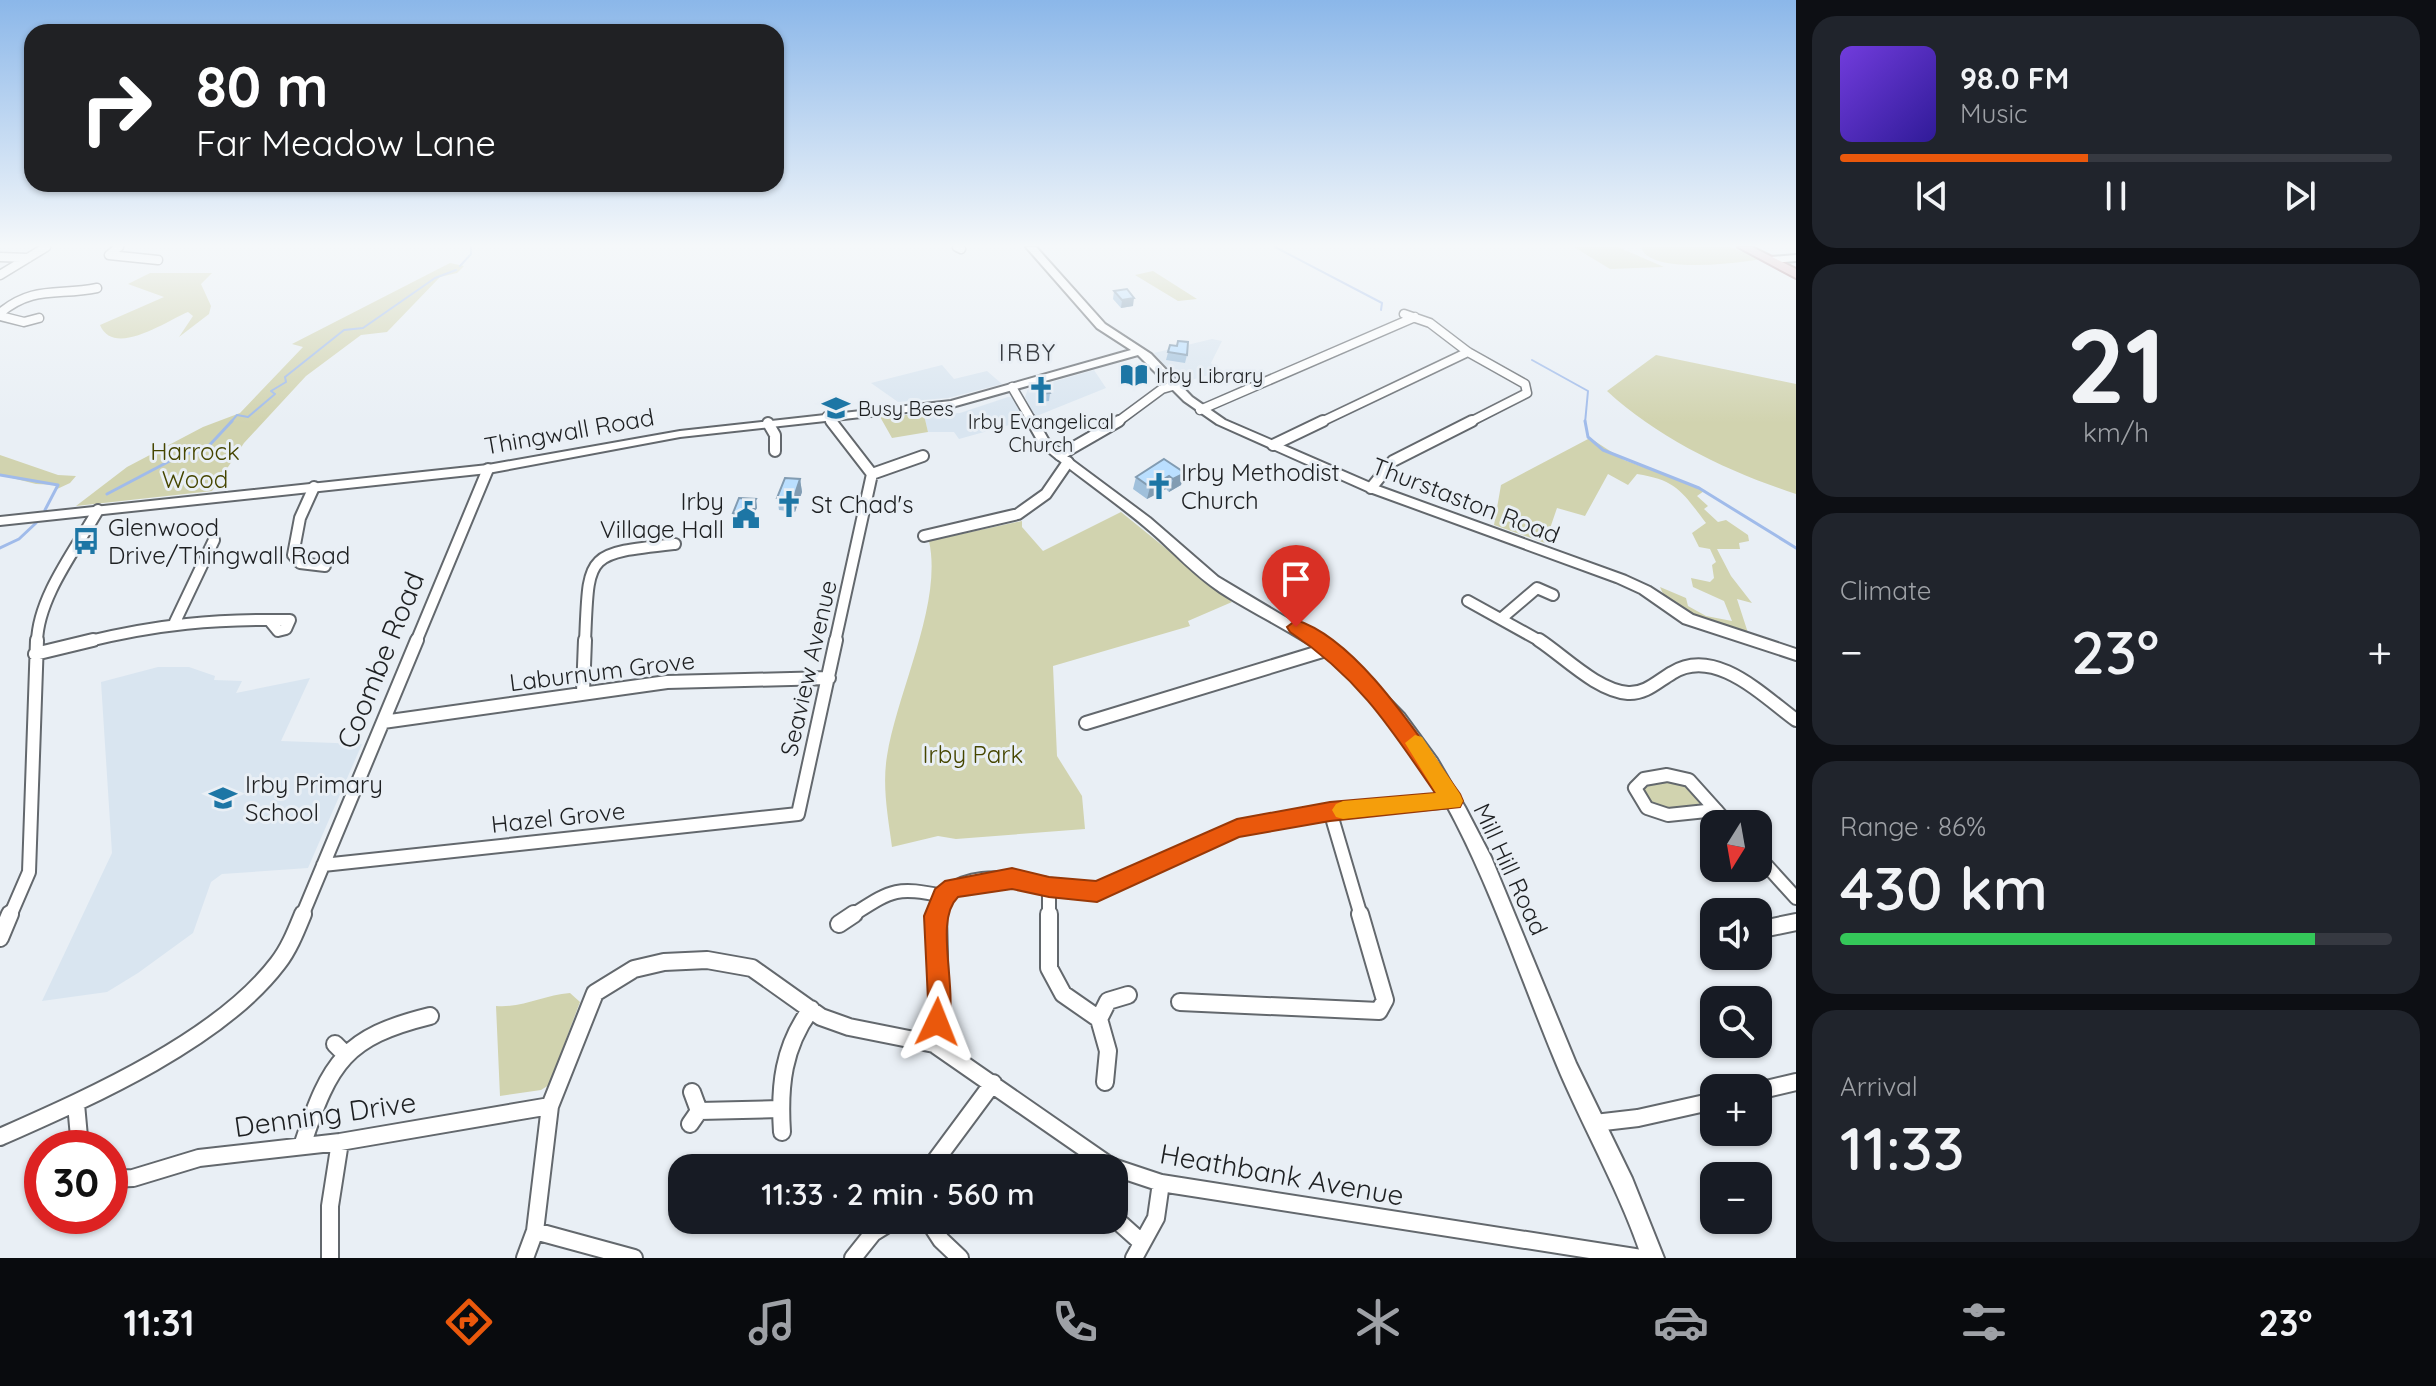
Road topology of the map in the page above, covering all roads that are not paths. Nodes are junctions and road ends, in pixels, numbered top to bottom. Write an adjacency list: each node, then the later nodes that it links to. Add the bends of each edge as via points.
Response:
1 (1083, 306): 8 (street, Thurstaston Road, via 1101,326)
2 (0, 314): 6 (street)
3 (1404, 314): 4 (street)
4 (1415, 317): 9 (street); 12 (street)
5 (39, 318): 6 (street)
6 (24, 322): 7 (street)
7 (19, 331)
8 (1139, 351): 10 (street, Thurstaston Road); 11 (street, Thingwall Road)
9 (1468, 352): 15 (street); 22 (street, via 1525,384 1527,393 1393,461)
10 (1176, 385): 12 (street, Thurstaston Road); 18 (street, via 1162,389)
11 (1012, 387): 13 (street, Thingwall Road, via 952,404); 18 (street, Mill Hill Road, via 1044,442)
12 (1200, 410): 15 (street, Thurstaston Road)
13 (827, 416): 14 (street, Thingwall Road); 20 (street)
14 (768, 423): 16 (street); 19 (street, Thingwall Road, via 613,444)
15 (1273, 445): 22 (street, Thurstaston Road)
16 (775, 451)
17 (923, 456): 20 (street)
18 (1064, 458): 25 (street, via 1046,494 1018,514); 34 (street, Mill Hill Road, via 1223,587)
19 (488, 469): 21 (street, Thingwall Road); 40 (street, Coombe Road)
20 (872, 474): 37 (street, Seaview Avenue)
21 (314, 487): 23 (street, Thingwall Road); 28 (street, via 300,518 293,555 300,563)
22 (1371, 488): 36 (street, Thurstaston Road, via 1621,579 1688,619)
23 (98, 510): 24 (street, Thingwall Road); 35 (street, via 48,600 37,628)
24 (0, 521)
25 (924, 536)
26 (214, 540): 33 (street)
27 (675, 544): 38 (street, via 614,553 594,564 588,576)
28 (325, 566)
29 (1553, 595): 31 (street, via 1537,588)
30 (1468, 601): 31 (street)
31 (1503, 617): 39 (street, via 1610,688 1634,694 1648,691 1676,671 1696,665 1732,676)
32 (269, 620): 33 (street)
33 (175, 622): 35 (street)
34 (1329, 649): 41 (street); 42 (street, Mill Hill Road, via 1397,716)
35 (35, 654): 54 (street, via 29,872)
36 (1796, 655)
37 (829, 678): 38 (street, Laburnum Grove, via 667,682); 45 (street, Seaview Avenue)
38 (583, 692): 40 (street, Laburnum Grove)
39 (1796, 720)
40 (383, 722): 46 (street, Coombe Road)
41 (1086, 723)
42 (1452, 801): 44 (street); 70 (street, Mill Hill Road, via 1489,870)
43 (1716, 810): 43 (street, via 1683,777 1643,780 1635,788 1640,802 1665,817)
44 (1330, 811): 48 (street, via 1237,828 1097,891); 56 (street, via 1385,1000 1379,1011)
45 (798, 814): 46 (street, Hazel Grove)
46 (323, 865): 66 (street, Coombe Road, via 276,967 213,1022)
47 (1772, 871): 50 (street)
48 (1049, 887): 49 (street, via 1012,878 953,888); 59 (street, via 1049,968 1063,994)
49 (943, 896): 52 (street, via 905,888); 60 (street, via 935,916 940,1000)
50 (1796, 898)
51 (1796, 922): 53 (street)
52 (839, 924)
53 (1772, 927)
54 (0, 938)
55 (1128, 995): 59 (street, via 1108,1001)
56 (1180, 1002)
57 (811, 1009): 60 (street, Heathbank Avenue, via 849,1027); 68 (street, Heathbank Avenue, via 752,968 707,960 634,969 590,989); 69 (street, via 788,1048)
58 (430, 1016): 75 (street, via 382,1028 340,1049)
59 (1099, 1019): 61 (street, via 1108,1051)
60 (934, 1044): 63 (street, Heathbank Avenue)
61 (1105, 1082)
62 (1796, 1082): 64 (street)
63 (993, 1083): 76 (street); 78 (street, Heathbank Avenue, via 1110,1166)
64 (1772, 1088)
65 (692, 1092): 69 (street, via 695,1118)
66 (76, 1104): 71 (street); 73 (street, Coombe Road)
67 (1700, 1104): 70 (street)
68 (550, 1106): 74 (street, Denning Drive); 79 (street, Heathbank Avenue)
69 (780, 1109): 72 (street)
70 (1595, 1123): 89 (street, Mill Hill Road, via 1625,1181)
71 (78, 1130)
72 (782, 1132)
73 (0, 1137)
74 (340, 1142): 75 (street, Denning Drive); 83 (street, via 330,1206)
75 (303, 1143): 77 (street, Denning Drive, via 199,1158)
76 (942, 1154)
77 (128, 1178)
78 (1161, 1183): 82 (street, via 1156,1218); 88 (street, Heathbank Avenue)
79 (535, 1231): 84 (street, Heathbank Avenue); 85 (street)
80 (872, 1234): 86 (street)
81 (937, 1234): 87 (street)
82 (1137, 1250)
83 (330, 1258)
84 (525, 1258)
85 (634, 1258)
86 (853, 1258)
87 (960, 1258)
88 (1641, 1258)
89 (1653, 1258)

